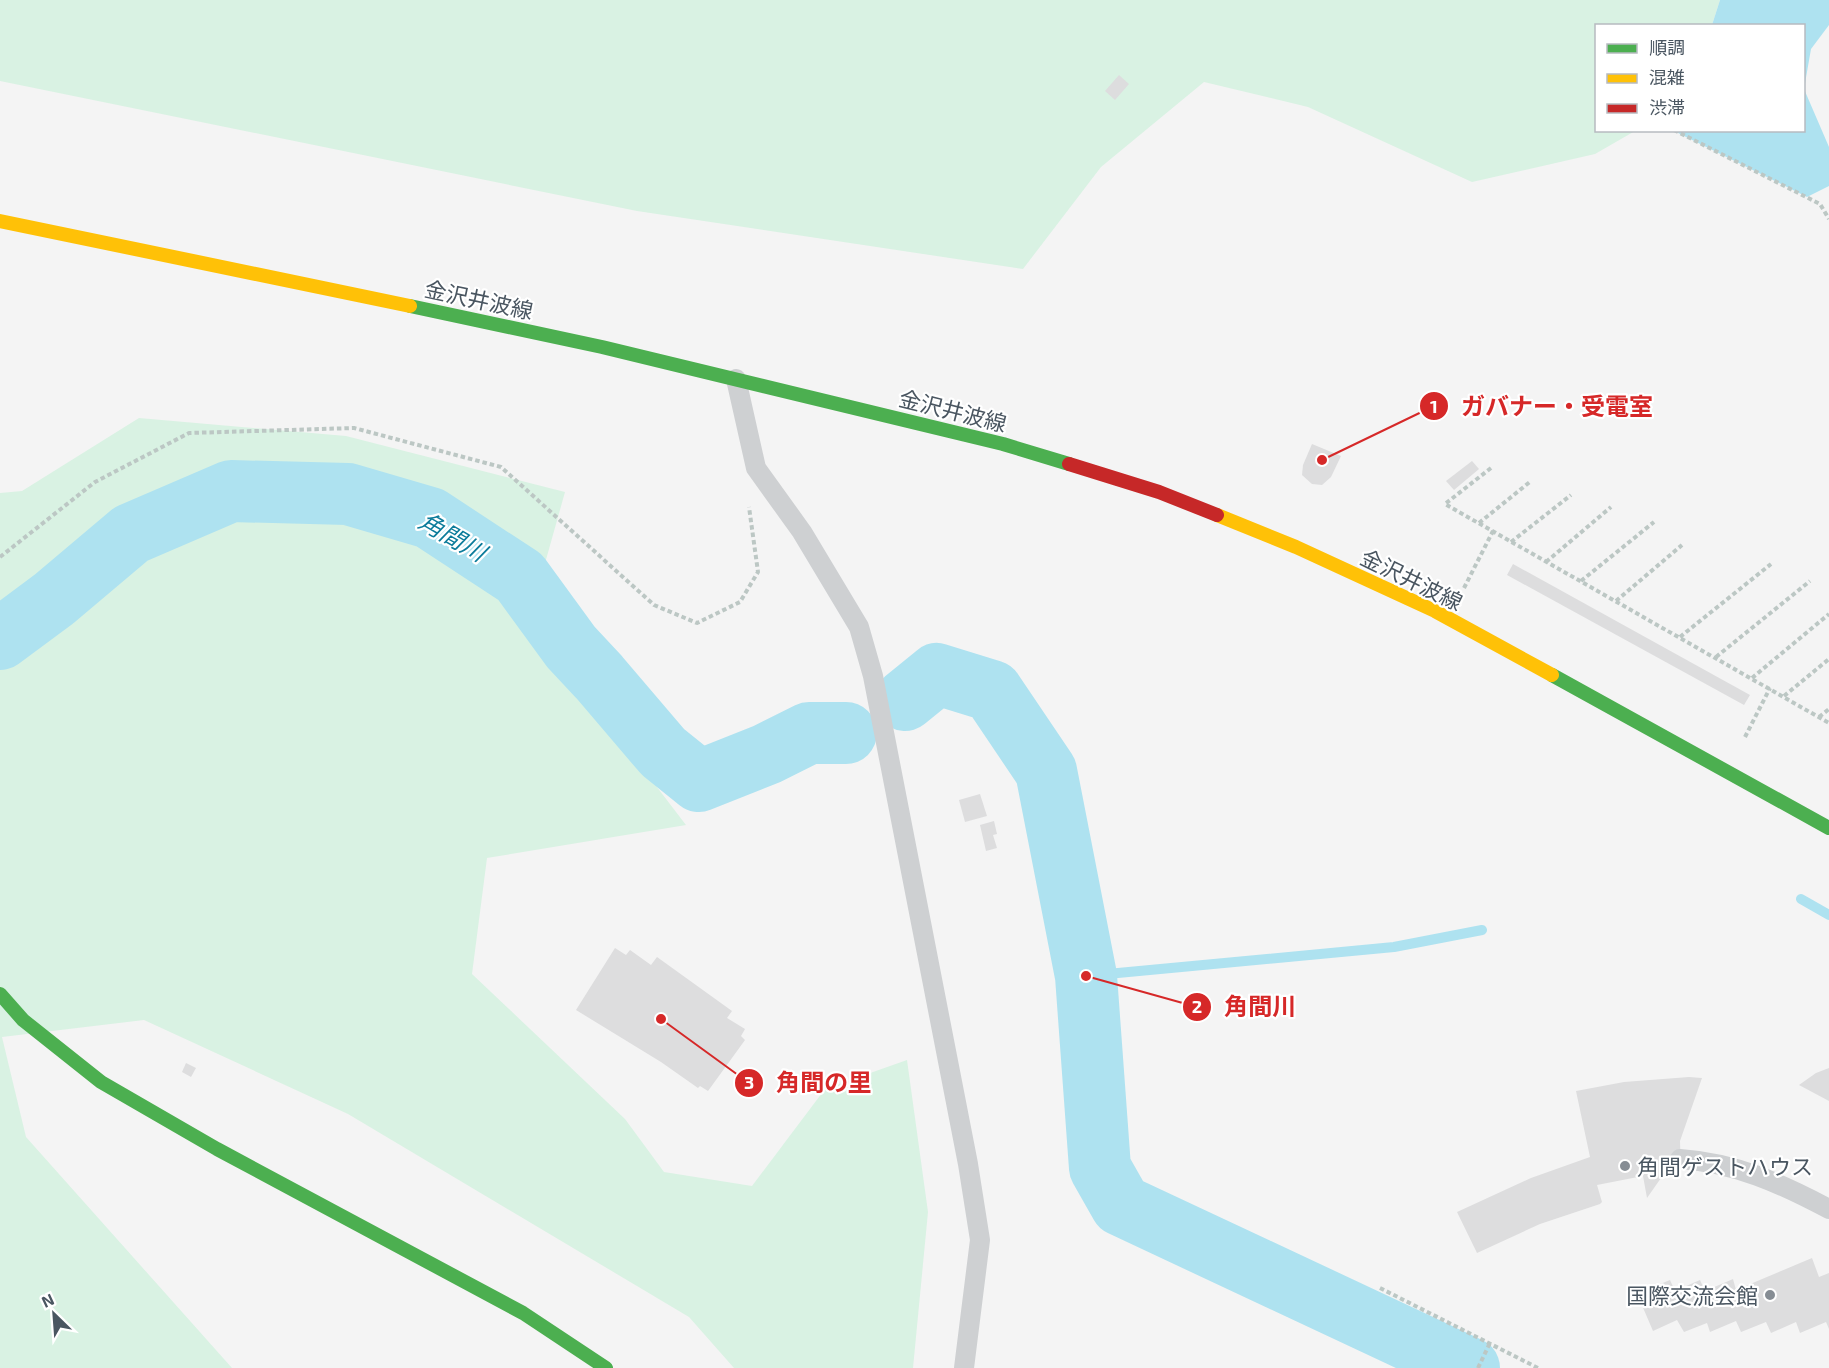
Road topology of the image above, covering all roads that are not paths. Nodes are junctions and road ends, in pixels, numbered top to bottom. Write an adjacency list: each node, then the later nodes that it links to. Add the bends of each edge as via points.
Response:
1 (0, 221): 2 (main road, 金沢井波線, via 486,322)
2 (736, 379): 3 (main road, 金沢井波線, via 1003,444 1159,492 1296,547 1435,611); 8 (lane, via 756,468 802,532 859,627 873,676 980,1240)
3 (1829, 828)
4 (0, 994): 7 (main road, via 23,1020 101,1082 217,1149 523,1313)
5 (1680, 1159): 6 (lane, via 1707,1161 1760,1176)
6 (1829, 1209)
7 (606, 1368)
8 (964, 1368)

